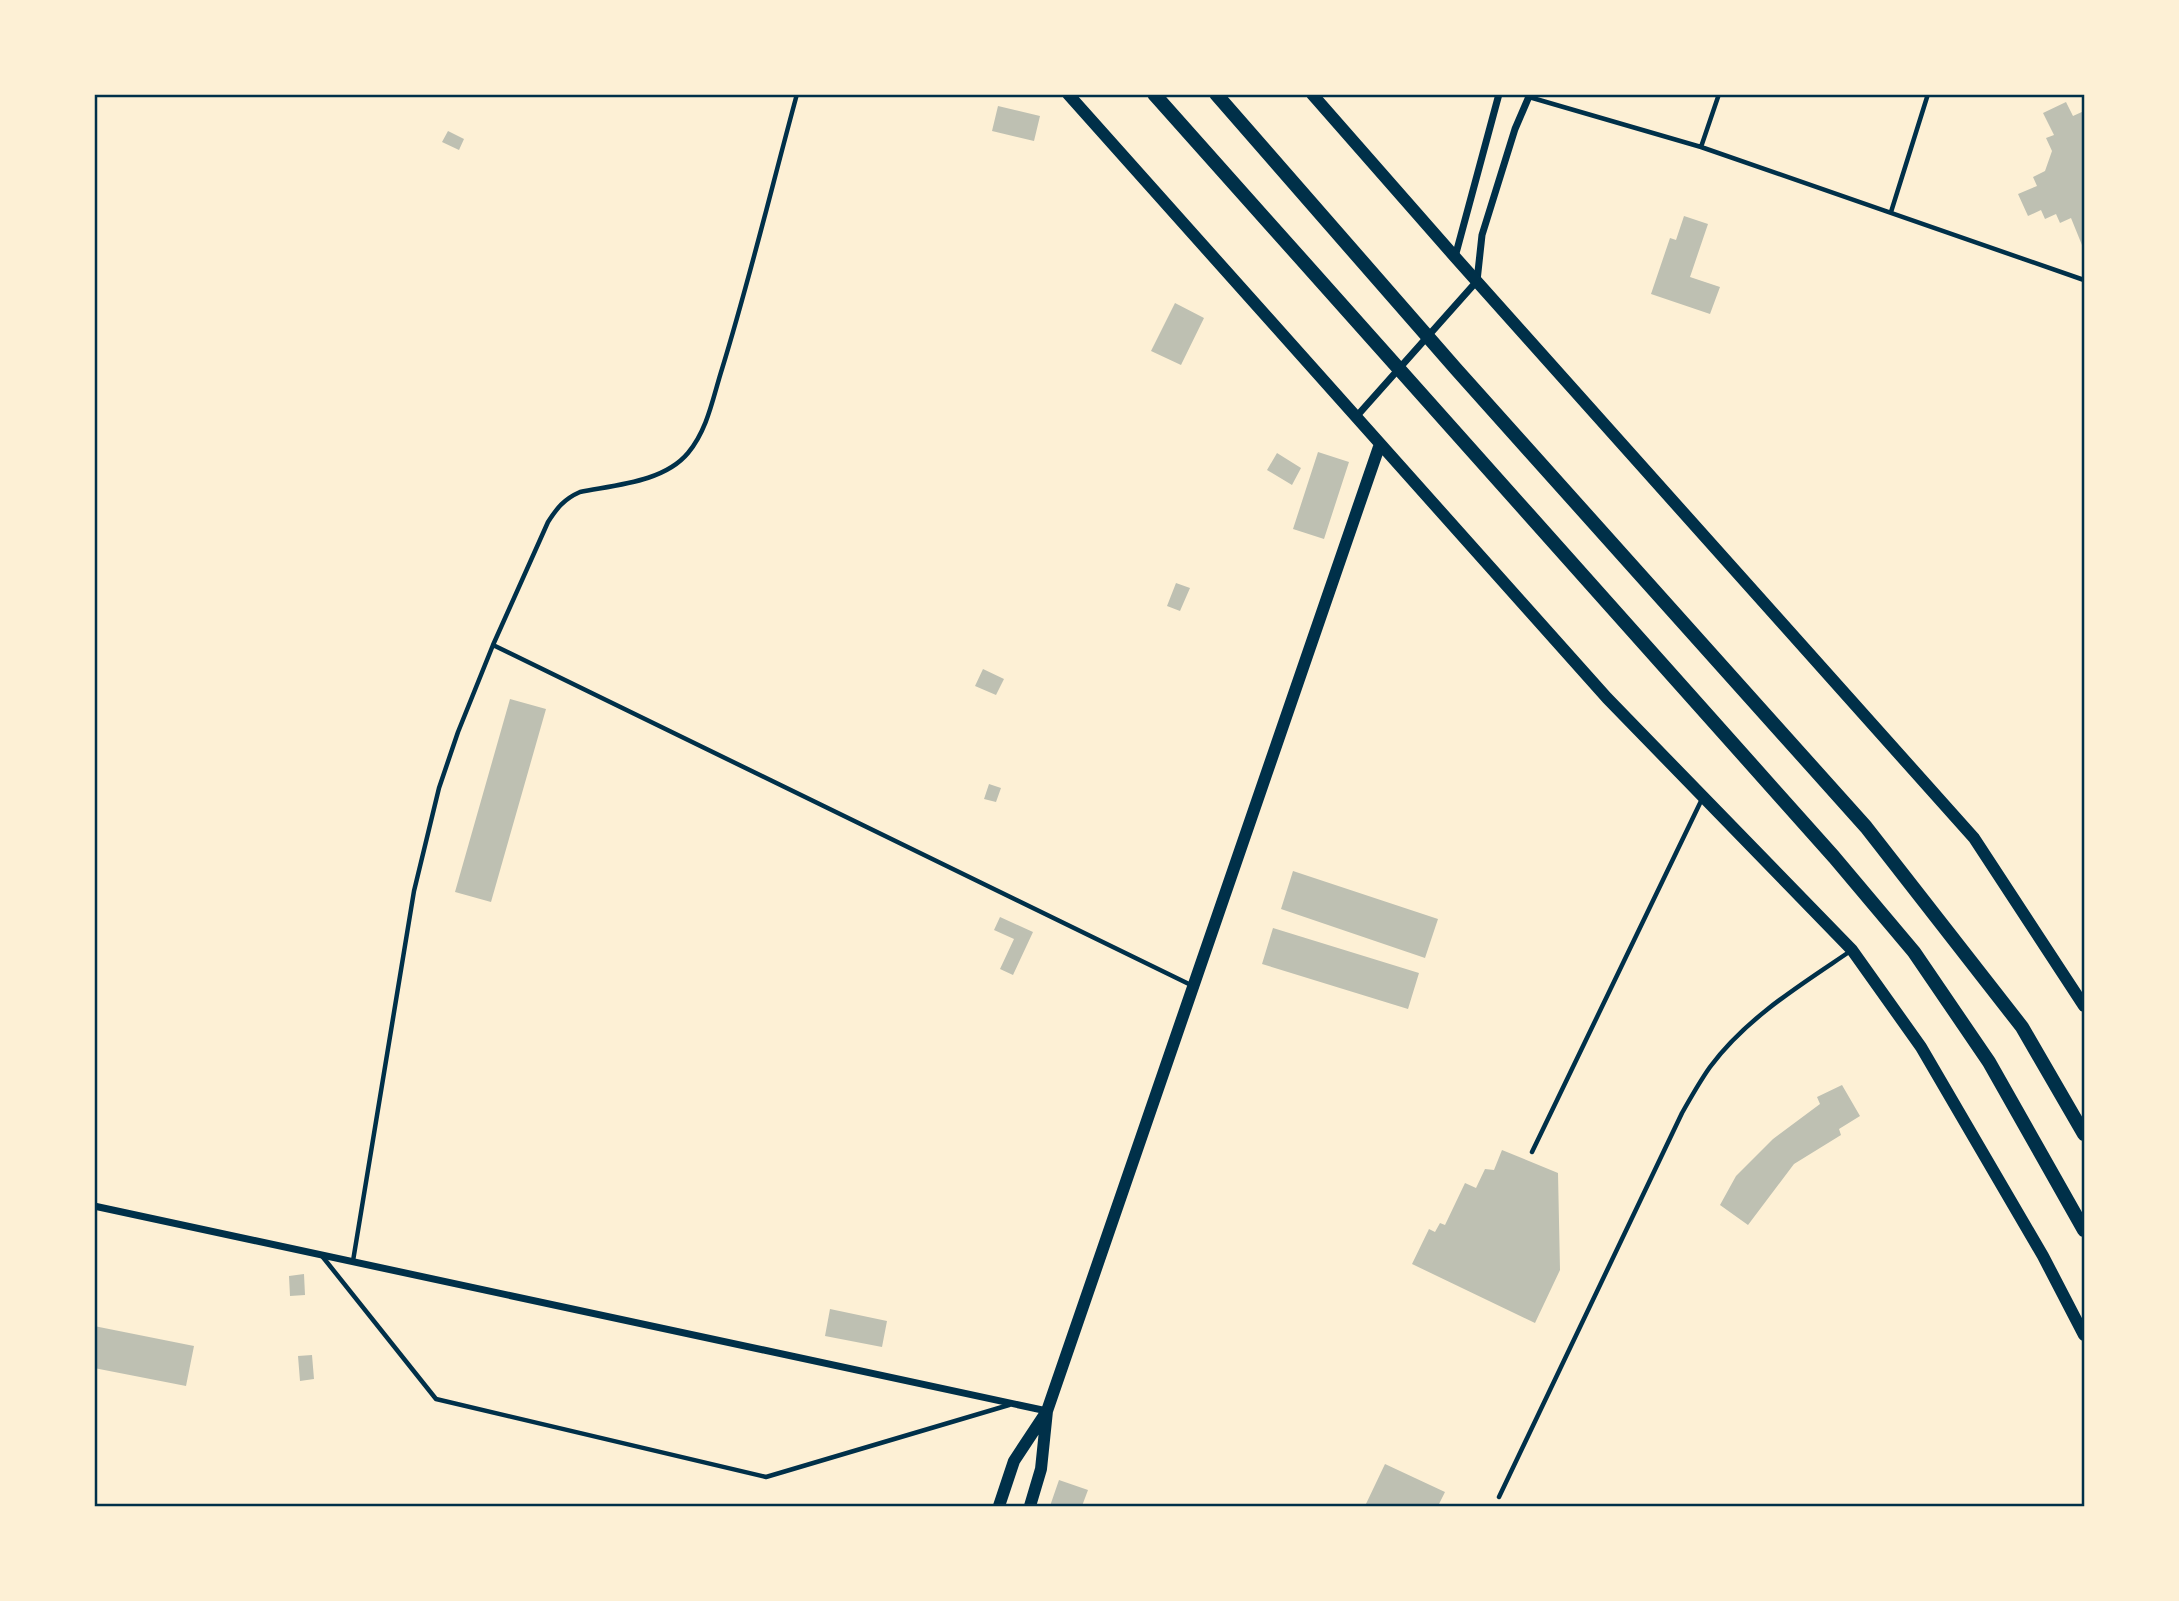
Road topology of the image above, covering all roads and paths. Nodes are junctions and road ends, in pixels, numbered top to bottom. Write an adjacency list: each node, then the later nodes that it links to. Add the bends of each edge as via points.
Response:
1 (797, 94): 17 (lane, via 703,430 688,453 660,473 580,492 558,507)
2 (1068, 94): 15 (main road)
3 (1154, 94): 25 (highway, via 1914,952 1989,1062)
4 (1216, 94): 22 (highway, via 1866,827 2022,1027)
5 (1312, 94): 12 (main road)
6 (1499, 94): 12 (street)
7 (1719, 94): 10 (lane)
8 (1928, 94): 11 (lane)
9 (1529, 96): 10 (lane); 13 (street, via 1482,235)
10 (1701, 147): 11 (lane)
11 (1891, 212): 14 (lane)
12 (1455, 257): 13 (main road)
13 (1477, 281): 15 (street); 21 (main road, via 1974,838)
14 (2084, 281)
15 (1356, 417): 16 (main road)
16 (1380, 444): 18 (main road, via 1607,698); 20 (main road)
17 (493, 645): 20 (lane); 27 (lane, via 439,788 414,891)
18 (1703, 797): 19 (main road); 23 (lane)
19 (1853, 950): 28 (main road, via 1921,1047); 31 (lane, via 1768,1007 1711,1066 1682,1113)
20 (1194, 986): 30 (main road)
21 (2084, 1006)
22 (2084, 1134)
23 (1532, 1152)
24 (94, 1206): 26 (street)
25 (2084, 1230)
26 (321, 1255): 27 (street); 29 (lane, via 436,1399 766,1477)
27 (352, 1262): 29 (street)
28 (2084, 1335)
29 (1014, 1404): 30 (street)
30 (1048, 1411): 32 (main road, via 1014,1461); 33 (main road, via 1041,1469)
31 (1499, 1497)
32 (999, 1507)
33 (1030, 1507)

